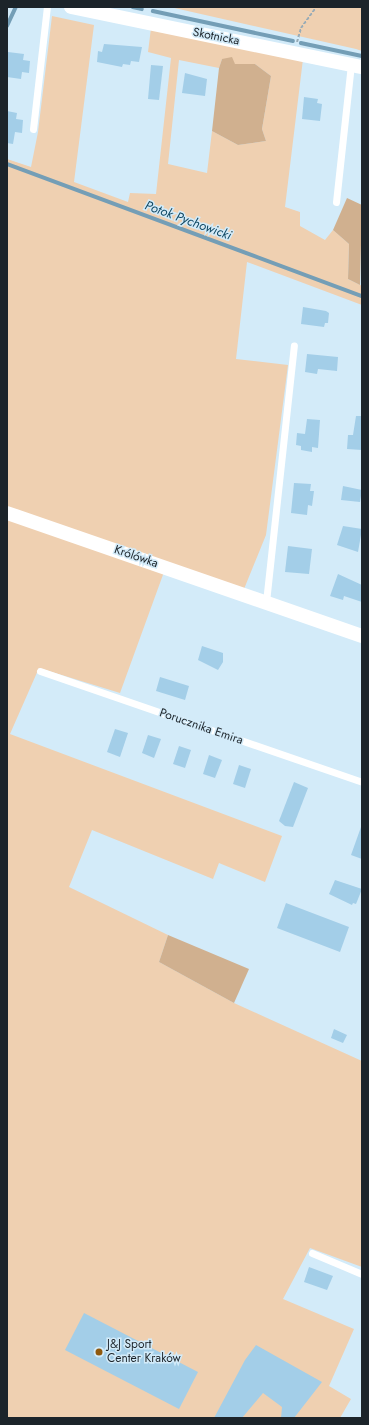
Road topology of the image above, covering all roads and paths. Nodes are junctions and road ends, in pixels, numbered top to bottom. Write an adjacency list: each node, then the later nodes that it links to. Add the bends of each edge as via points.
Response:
1 (47, 7): 6 (lane)
2 (70, 7): 4 (street, Skotnicka)
3 (316, 7): 4 (path, via 301,28)
4 (295, 53): 5 (street, Skotnicka)
5 (356, 66): 7 (lane)
6 (33, 129)
7 (336, 202)
8 (294, 346): 10 (lane)
9 (7, 514): 10 (street, Królówka)
10 (266, 602): 11 (street, Królówka)
11 (362, 636)
12 (40, 671): 13 (lane, Porucznika Emira)
13 (362, 782)
14 (312, 1253): 15 (lane)
15 (362, 1274)

